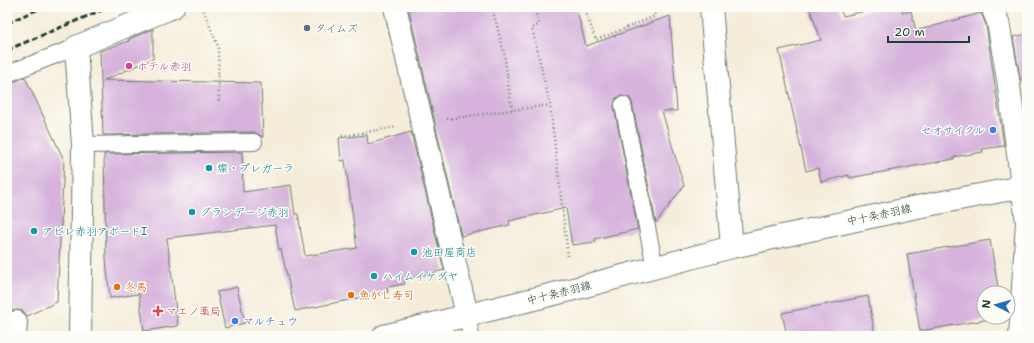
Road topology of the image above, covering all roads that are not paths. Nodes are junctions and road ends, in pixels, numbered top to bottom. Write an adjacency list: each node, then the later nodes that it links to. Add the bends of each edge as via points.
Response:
1 (173, 7): 5 (street)
2 (394, 7): 13 (street)
3 (711, 7): 11 (street)
4 (992, 7): 10 (street, via 998,22)
5 (76, 46): 6 (lane); 9 (street)
6 (7, 74)
7 (623, 105): 12 (lane)
8 (254, 142): 9 (lane)
9 (83, 145): 14 (street)
10 (1025, 187): 11 (street, 中十条赤羽線, via 912,208); 17 (street, via 1027,222)
11 (732, 247): 12 (street, 中十条赤羽線)
12 (655, 268): 13 (street, 中十条赤羽線)
13 (467, 314): 15 (street, 中十条赤羽線); 16 (lane)
14 (80, 336)
15 (384, 336)
16 (471, 336)
17 (1020, 336)

